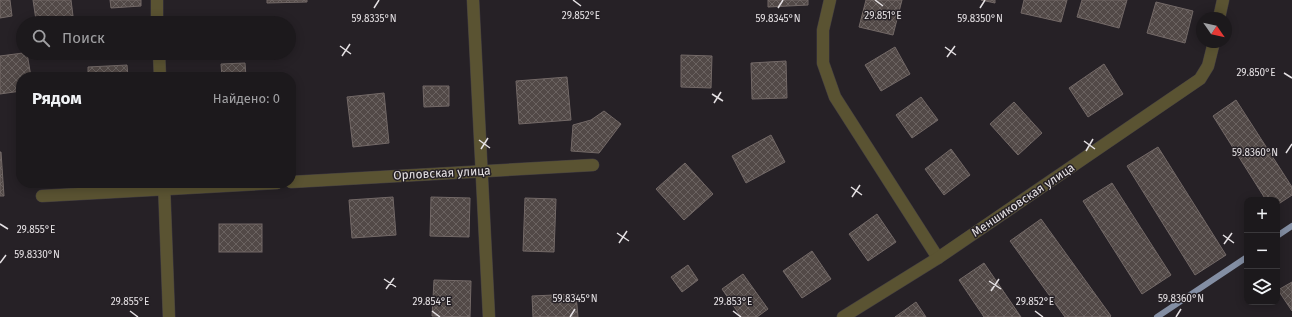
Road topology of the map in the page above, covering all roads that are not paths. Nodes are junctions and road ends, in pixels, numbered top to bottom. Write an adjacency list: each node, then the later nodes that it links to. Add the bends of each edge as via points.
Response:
1 (156, 0): 6 (street)
2 (473, 0): 11 (street)
3 (830, 0): 16 (street, via 823,30 823,63 835,97)
4 (1224, 0): 5 (street)
5 (1221, 12)
6 (157, 16)
7 (1212, 48): 16 (street, Меншиковская улица, via 1208,66 1200,79)
8 (159, 60): 9 (street)
9 (160, 72)
10 (593, 165): 11 (street, Орловская улица)
11 (481, 171): 12 (street, Орловская улица); 18 (street)
12 (296, 182)
13 (140, 188): 15 (street)
14 (164, 188): 17 (street)
15 (42, 196)
16 (938, 258): 19 (street, Меншиковская улица)
17 (169, 317)
18 (489, 317)
19 (843, 317)

